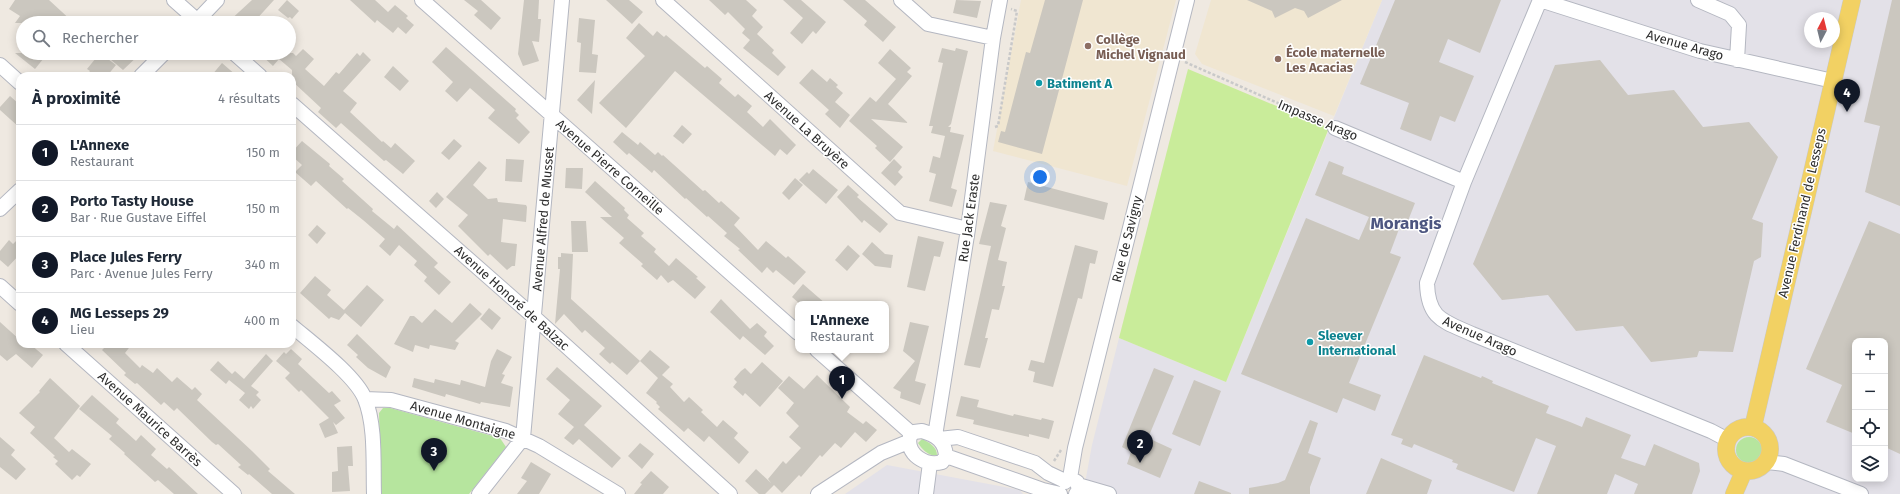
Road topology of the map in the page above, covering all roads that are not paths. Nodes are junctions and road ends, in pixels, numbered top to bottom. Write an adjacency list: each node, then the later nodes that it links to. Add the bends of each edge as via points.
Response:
1 (174, 0): 13 (street)
2 (217, 0): 14 (street)
3 (422, 0): 25 (street, Avenue Pierre Corneille)
4 (562, 0): 25 (street, Avenue Alfred de Musset)
5 (663, 0): 30 (street, Avenue La Bruyère, via 900,213)
6 (901, 0): 15 (street, via 928,24)
7 (1187, 0): 48 (street, Rue de Savigny, via 1075,448)
8 (1540, 0): 12 (street, Avenue Arago); 27 (street, Avenue Arago)
9 (1698, 0): 18 (street, via 1730,14 1739,25)
10 (1852, 0): 23 (main road, Avenue Ferdinand de Lesseps)
11 (999, 2): 15 (street, Rue Jack Eraste)
12 (1561, 3): 18 (street, Avenue Arago, via 1700,51)
13 (191, 16)
14 (202, 16)
15 (993, 38): 30 (street, Rue Jack Eraste)
16 (157, 60): 20 (street)
17 (242, 60): 21 (street)
18 (1737, 60): 23 (street, Avenue Arago)
19 (0, 65): 22 (street)
20 (145, 72)
21 (255, 72)
22 (16, 79)
23 (1833, 81): 39 (main road, Avenue Ferdinand de Lesseps)
24 (296, 108): 33 (street, Avenue Honoré de Balzac)
25 (552, 116): 33 (street, Avenue Alfred de Musset); 35 (street, Avenue Pierre Corneille)
26 (1334, 128): 27 (street, Impasse Arago)
27 (1464, 182): 43 (street, Avenue Arago, via 1427,283 1427,294 1439,319)
28 (16, 194): 29 (street)
29 (0, 210)
30 (968, 229): 40 (street, Rue Jack Eraste)
31 (0, 286): 32 (street)
32 (16, 300)
33 (534, 317): 41 (street, Avenue Alfred de Musset); 53 (street, Avenue Honoré de Balzac)
34 (296, 330): 38 (street, via 357,386)
35 (795, 330)
36 (70, 348): 49 (street, Avenue Maurice Barrès)
37 (820, 353): 42 (street)
38 (365, 399): 41 (street, Avenue Montaigne, via 392,400); 50 (street, via 371,429)
39 (1753, 427): 43 (main road, via 1738,429); 45 (main road, via 1760,430 1769,441 1771,448)
40 (937, 437): 42 (street, via 922,431); 44 (street, via 944,444); 48 (street, via 958,437 1035,463)
41 (523, 438): 51 (street); 52 (street, Avenue Montaigne)
42 (910, 438): 46 (street, via 909,447 914,455); 54 (street, via 881,452)
43 (1728, 440): 47 (main road, via 1726,446 1729,459 1738,469)
44 (946, 456): 46 (street, via 942,462); 48 (street, via 1043,490)
45 (1766, 462): 47 (main road, via 1757,470); 58 (street, via 1784,464)
46 (930, 463): 55 (street)
47 (1744, 471): 57 (main road)
48 (1069, 488): 56 (street)
49 (234, 494)
50 (374, 494)
51 (479, 494)
52 (618, 494)
53 (730, 494)
54 (818, 494)
55 (926, 494)
56 (1109, 494)
57 (1734, 494)
58 (1861, 494)

